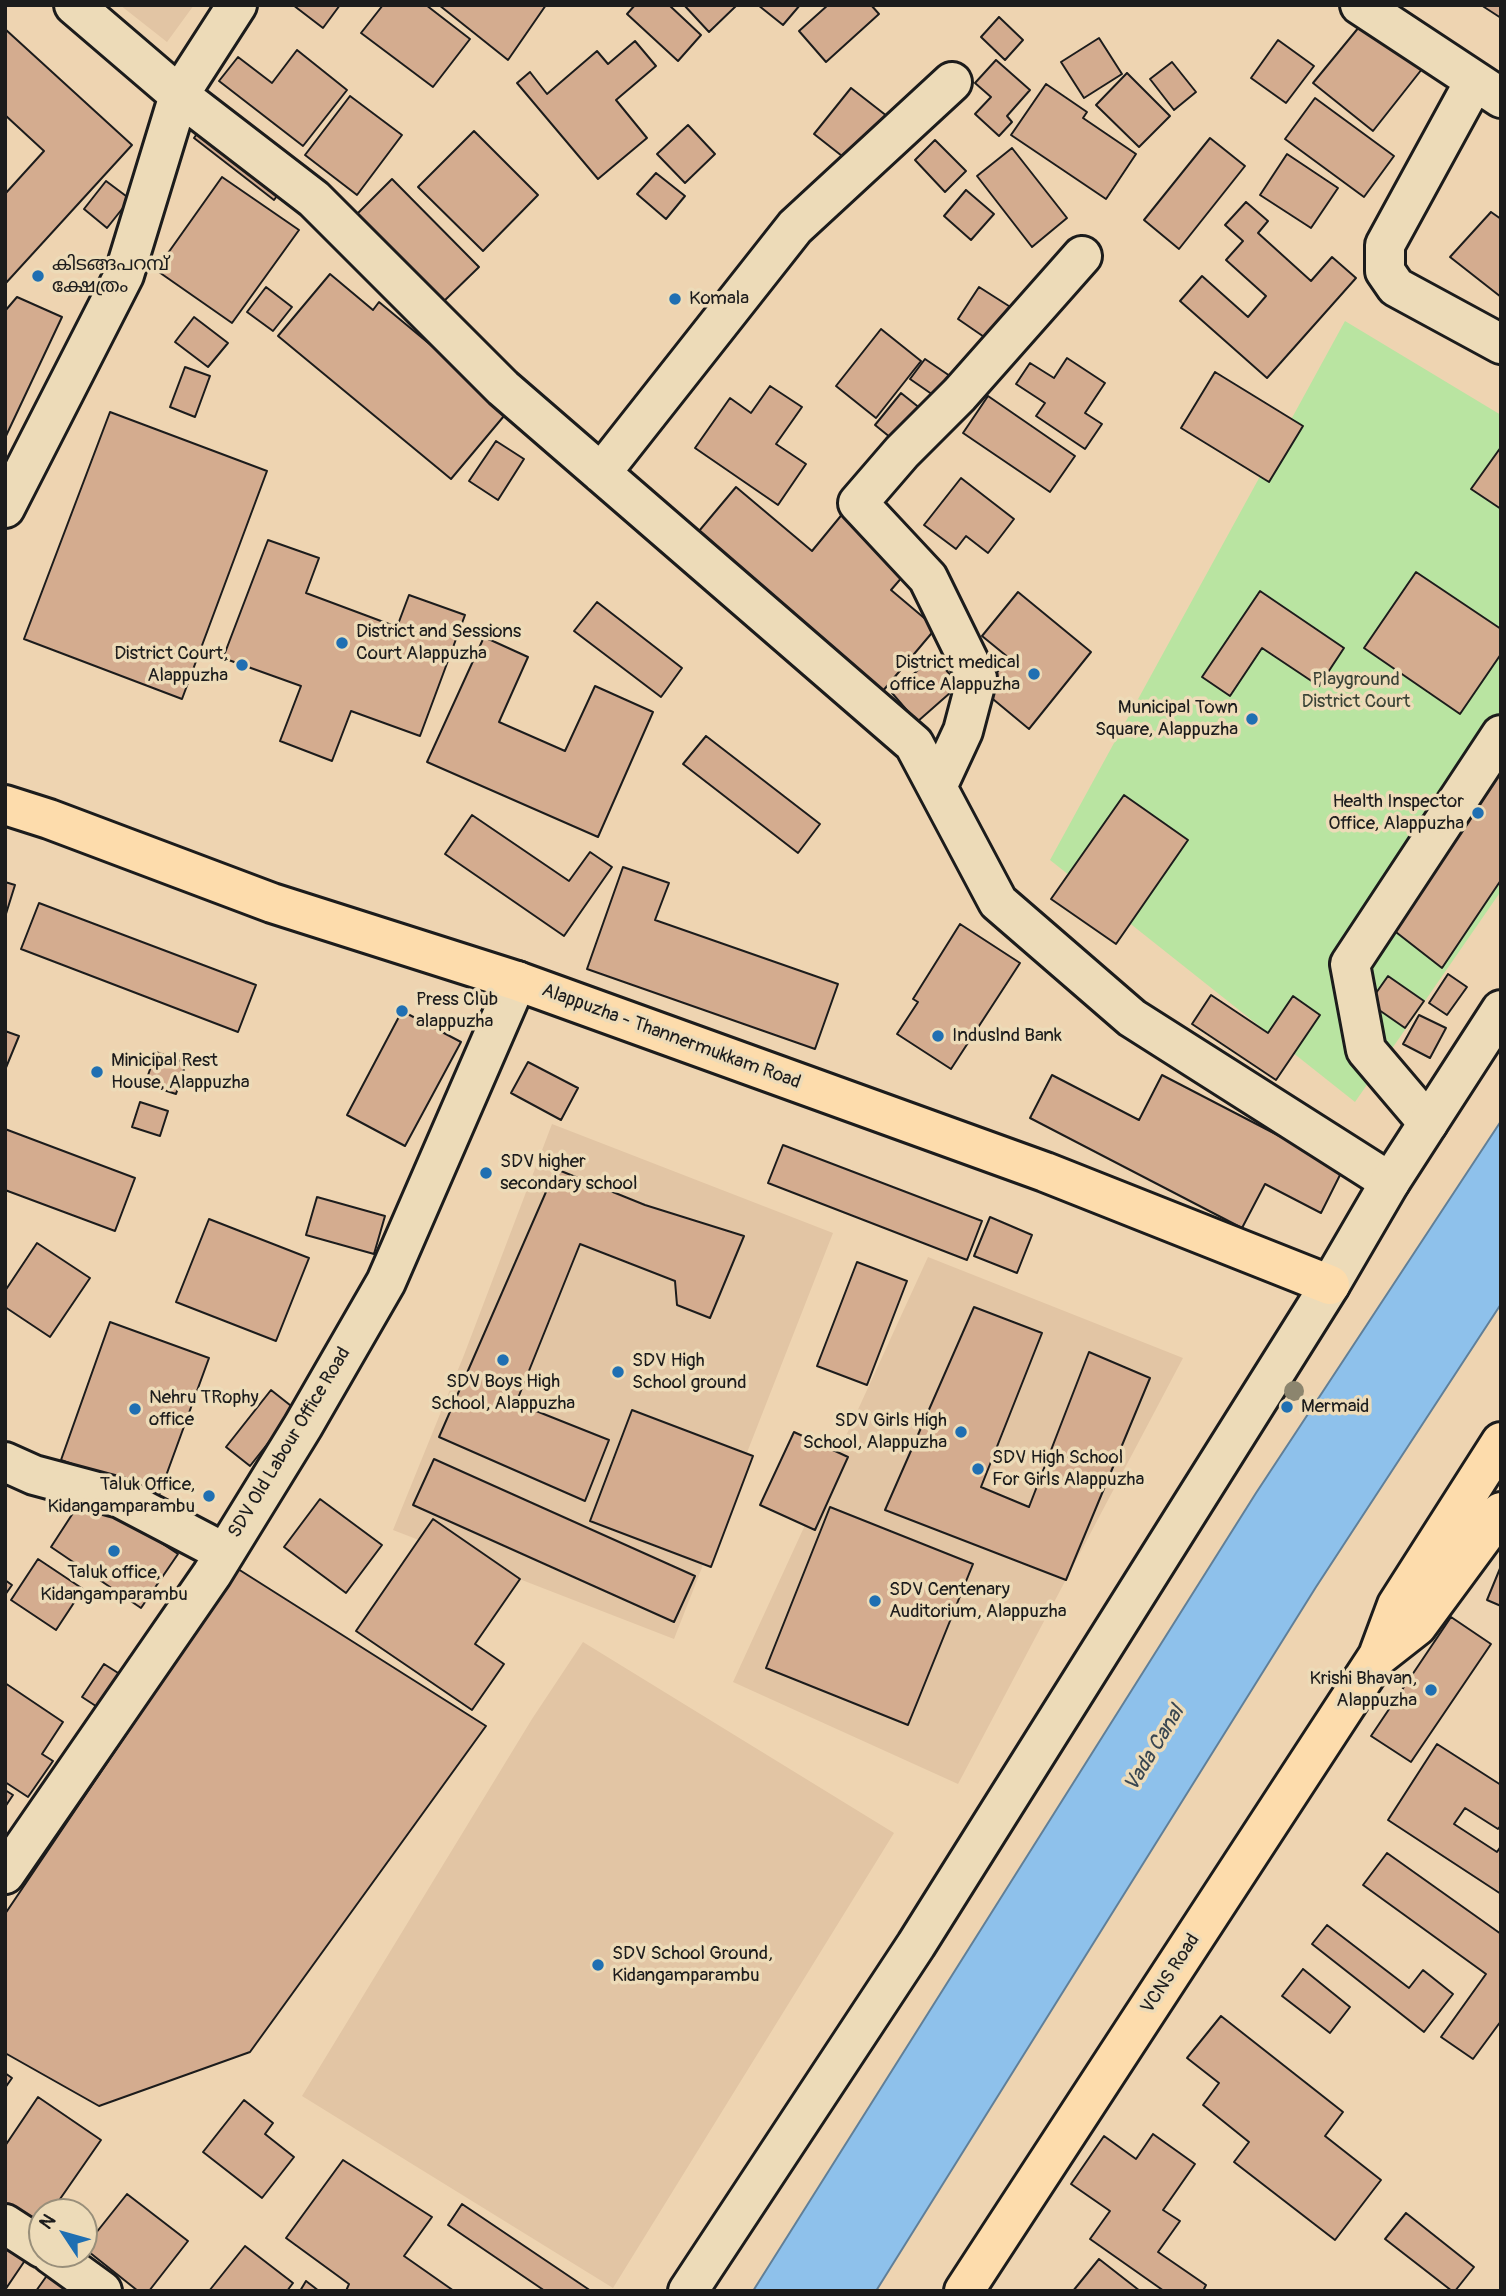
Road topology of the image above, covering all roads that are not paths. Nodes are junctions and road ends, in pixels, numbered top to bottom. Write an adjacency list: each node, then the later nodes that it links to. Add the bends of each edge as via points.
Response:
1 (74, 5): 6 (street)
2 (237, 5): 6 (street)
3 (1360, 5): 5 (street)
4 (952, 82): 9 (street, via 795,227)
5 (1488, 90): 8 (street, via 1385,245 1385,271 1396,287)
6 (179, 95): 9 (street, via 314,199 503,388); 10 (street, via 124,275)
7 (1082, 256): 12 (street, via 858,503 928,578 976,678 963,731)
8 (1501, 344)
9 (601, 473): 12 (street, via 914,744)
10 (5, 508)
11 (1501, 735): 16 (street, via 1350,964 1366,1050)
12 (937, 787): 17 (street, via 998,902 1132,1018)
13 (5, 805): 14 (main road, Alappuzha - Thannermukkam Road, via 272,903)
14 (517, 981): 18 (main road, Alappuzha - Thannermukkam Road, via 1045,1172); 22 (street, SDV Old Labour Office Road, via 386,1282)
15 (1501, 1010): 16 (street)
16 (1428, 1123): 17 (street)
17 (1390, 1182): 18 (street)
18 (1330, 1285): 29 (street, via 916,1945)
19 (1501, 1442): 23 (main road, VCNS Road, via 1397,1605)
20 (5, 1462): 22 (street, via 34,1475 120,1498)
21 (1501, 1512): 23 (main road, VCNS Road, via 1417,1626)
22 (225, 1553): 24 (street, SDV Old Labour Office Road)
23 (1378, 1656): 30 (main road, VCNS Road)
24 (5, 1874)
25 (5, 2224): 26 (street)
26 (28, 2239)
27 (70, 2268): 28 (street)
28 (102, 2291)
29 (688, 2291)
30 (964, 2291)

